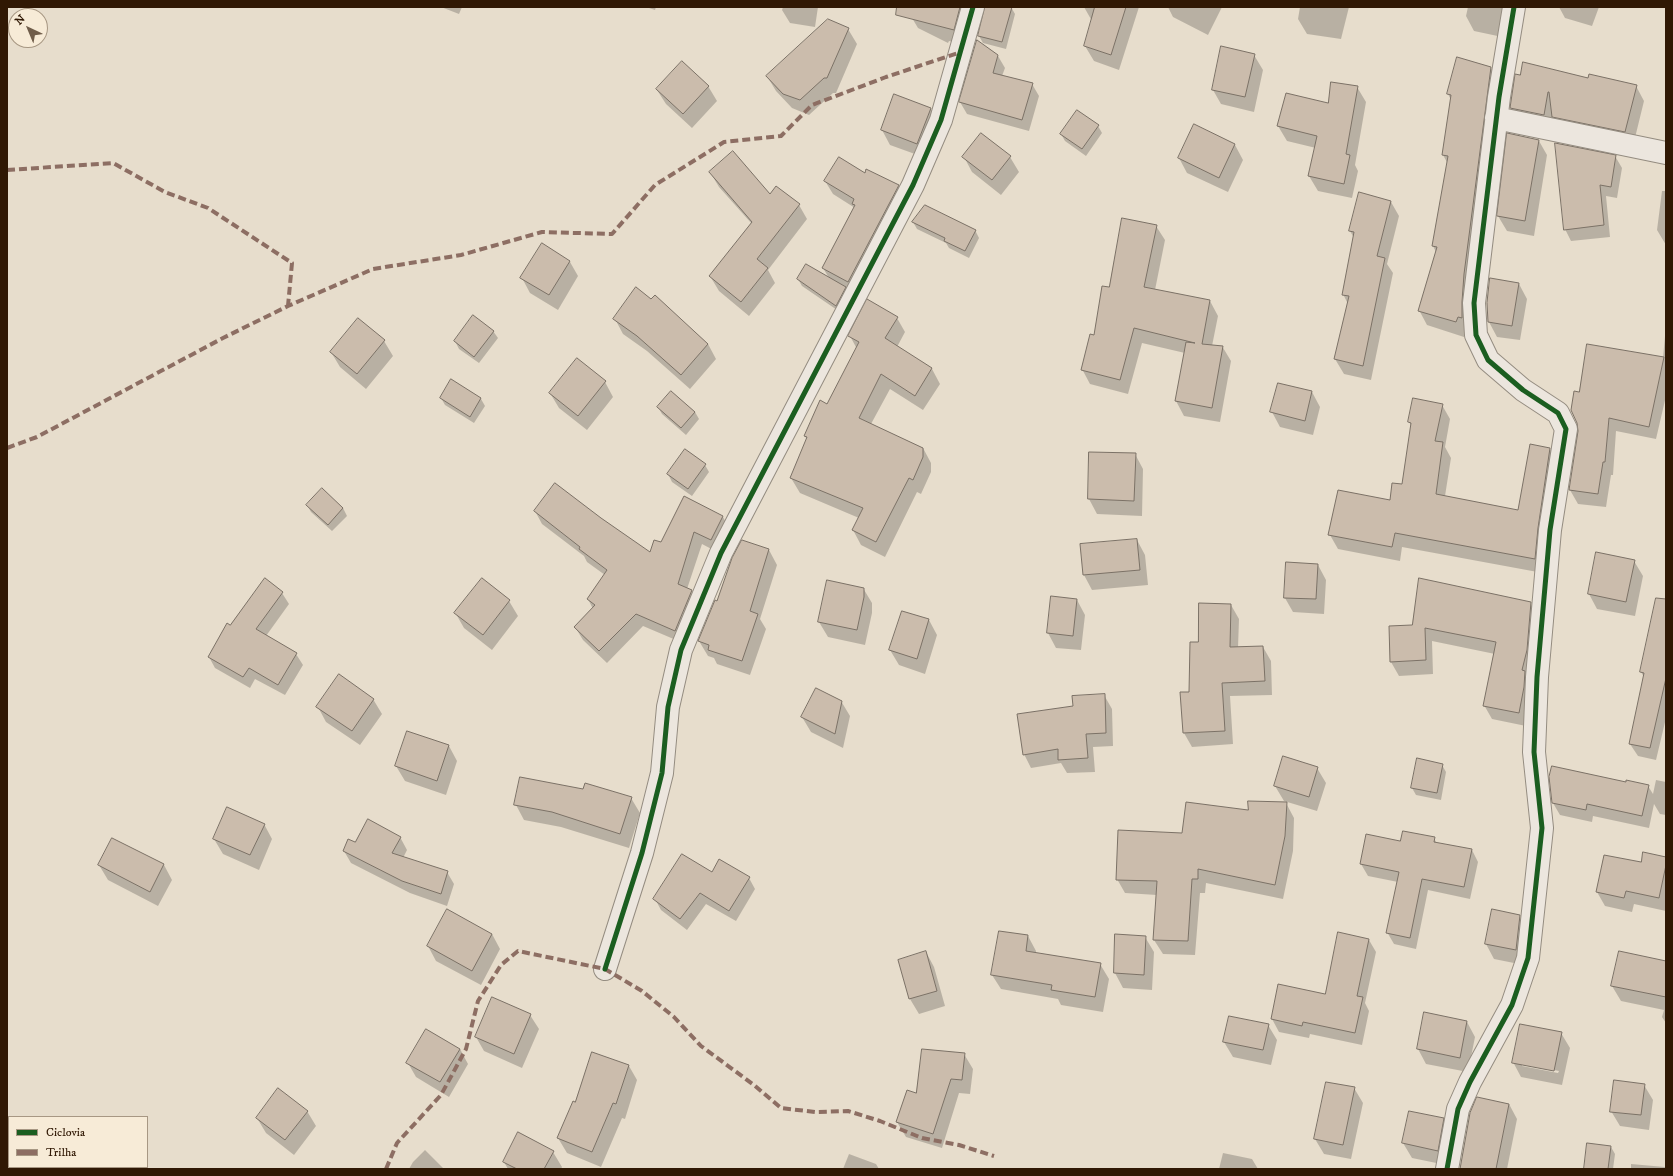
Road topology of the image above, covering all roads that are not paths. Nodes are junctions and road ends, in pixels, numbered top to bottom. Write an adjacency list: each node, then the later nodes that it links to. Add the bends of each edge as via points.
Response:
1 (973, 7): 5 (street, via 941,120 913,185 721,553 681,650 668,707 662,773 642,853)
2 (1514, 7): 3 (street)
3 (1496, 118): 4 (street); 6 (street, via 1474,303 1476,335 1488,360 1523,390 1558,413 1566,429 1550,530 1537,677 1534,752 1542,828 1528,958 1512,1005 1458,1109)
4 (1666, 153)
5 (605, 969)
6 (1447, 1169)

